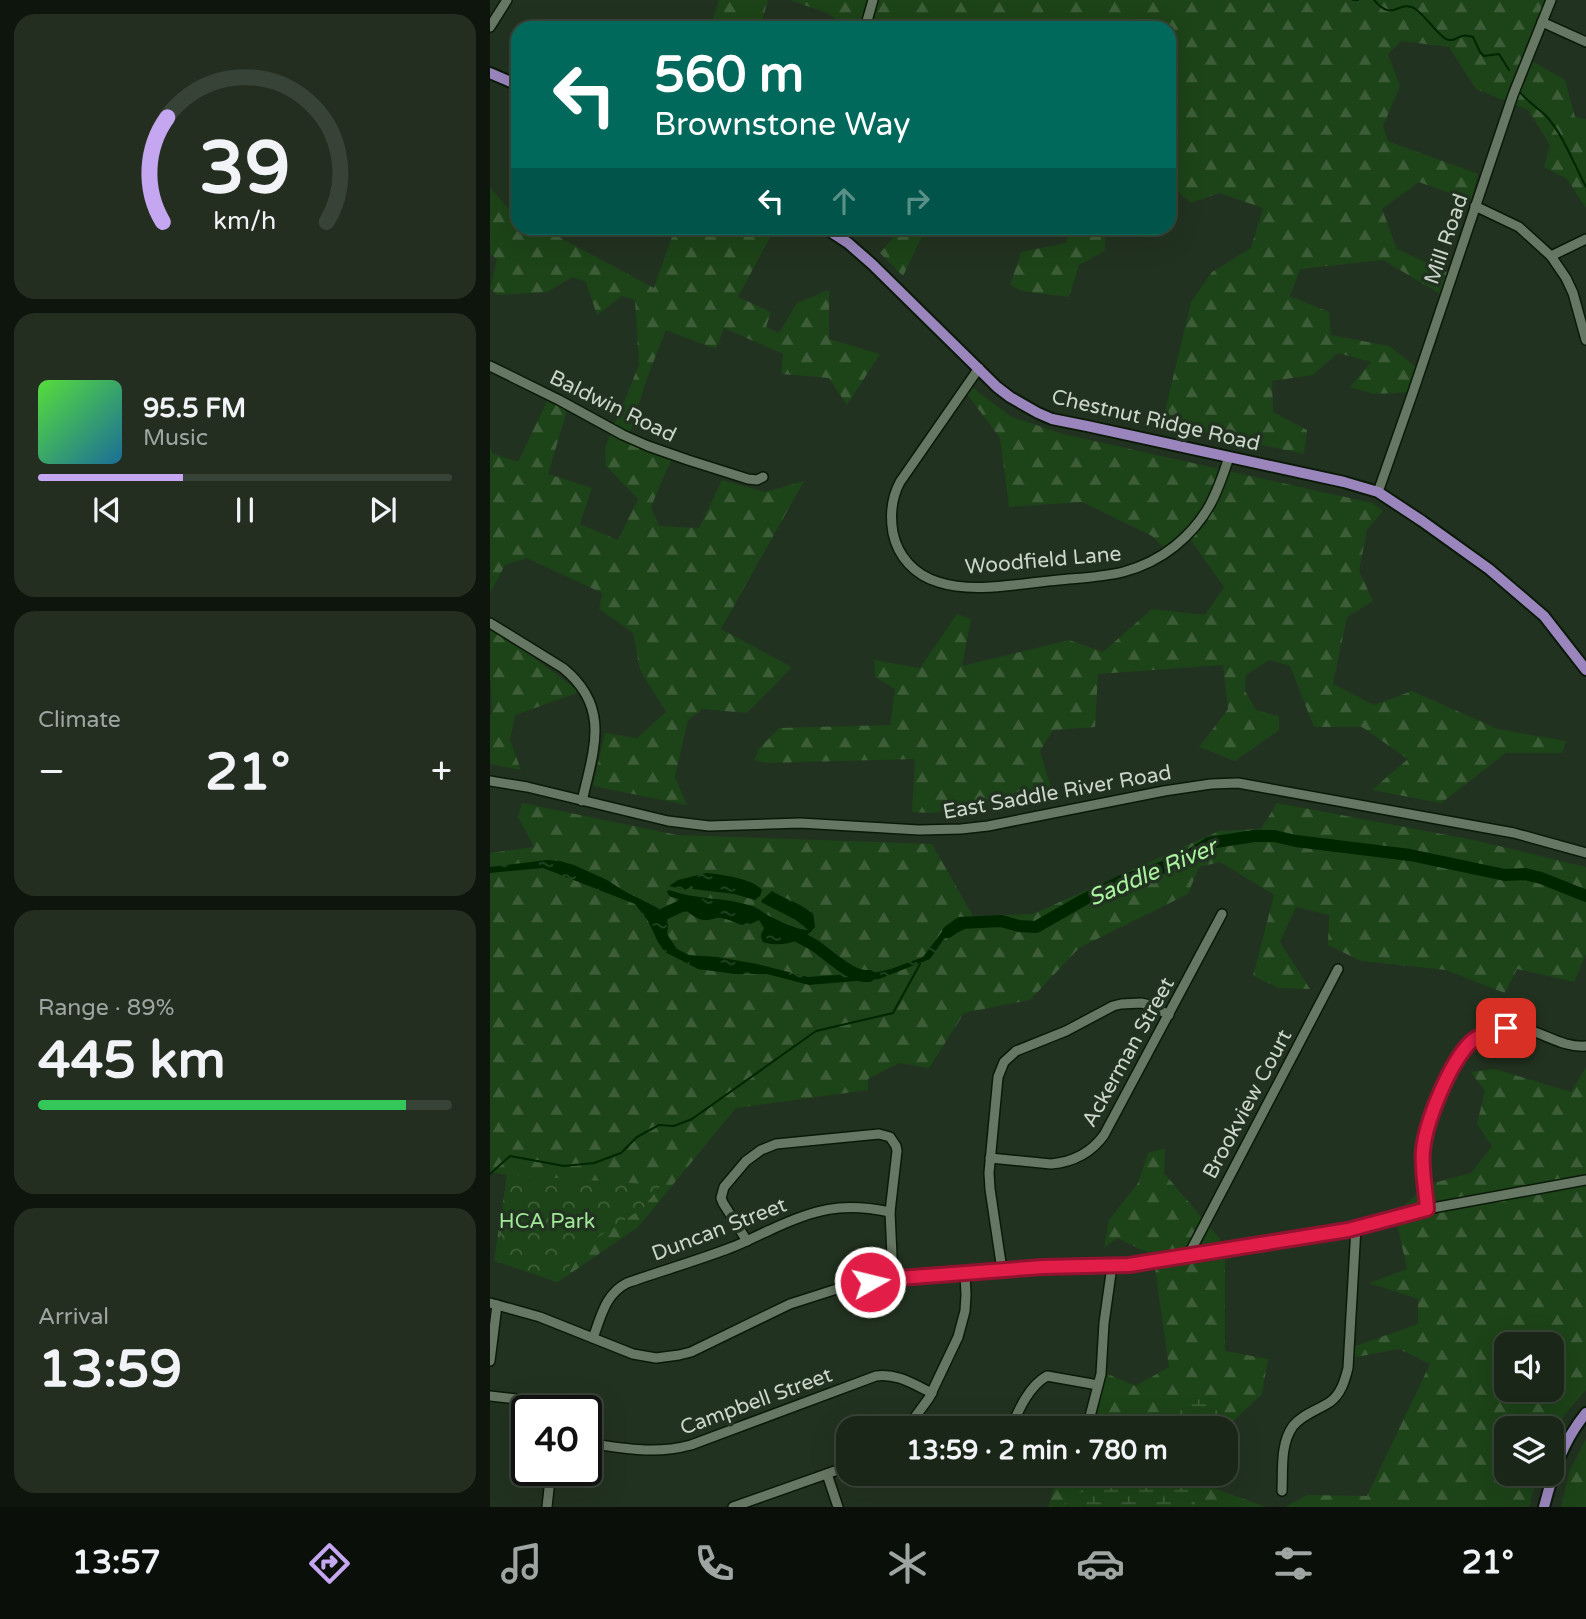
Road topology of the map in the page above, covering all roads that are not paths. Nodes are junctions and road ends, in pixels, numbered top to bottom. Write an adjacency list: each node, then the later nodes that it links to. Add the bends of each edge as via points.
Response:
1 (506, 0): 6 (street)
2 (873, 0): 4 (street)
3 (1551, 0): 5 (street, Mill Road)
4 (866, 21)
5 (1542, 22): 7 (street); 10 (street, Mill Road)
6 (490, 27)
7 (1586, 42)
8 (490, 73): 9 (main road)
9 (511, 82)
10 (1475, 206): 13 (street, via 1519,227); 19 (street, Mill Road)
11 (836, 235): 16 (main road, Chestnut Ridge Road)
12 (1586, 239): 13 (street)
13 (1551, 256): 14 (street, via 1573,293)
14 (1586, 340)
15 (490, 366): 18 (street, Baldwin Road, via 657,450 748,479)
16 (979, 368): 17 (main road, Chestnut Ridge Road, via 1010,397 1052,419); 17 (street, Woodfield Lane, via 895,491 892,529 898,550 920,574 939,582 991,586 1108,575 1153,560 1197,525 1217,494)
17 (1229, 457): 19 (main road, Chestnut Ridge Road)
18 (763, 477)
19 (1378, 492): 21 (main road, Chestnut Ridge Road, via 1489,569 1533,606)
20 (490, 623): 23 (street, via 563,668 592,705 595,745)
21 (1586, 670)
22 (490, 781): 23 (street, East Saddle River Road)
23 (583, 801): 24 (street, East Saddle River Road, via 698,825 800,823 940,830 997,824 1164,791 1238,783 1514,833)
24 (1586, 853)
25 (1222, 914): 27 (street, Ackerman Street)
26 (1338, 969): 35 (street, Brookview Court)
27 (1168, 1015): 29 (street, Ackerman Street, via 1096,1146 1061,1163); 29 (street, via 1141,1003 1113,1006 1009,1056 998,1077)
28 (1586, 1046): 31 (street, via 1564,1045 1516,1027 1496,1030 1470,1043 1441,1092 1426,1135)
29 (990, 1158): 37 (street)
30 (1586, 1180): 31 (street)
31 (1427, 1209): 33 (street)
32 (890, 1212): 34 (street, Duncan Street, via 863,1207 817,1211); 34 (street, via 897,1151 890,1137 879,1134 776,1144 753,1155 722,1192 723,1203); 39 (street)
33 (1356, 1227): 35 (street); 55 (street, via 1346,1378 1331,1401 1308,1413 1289,1433)
34 (747, 1241): 41 (street, Duncan Street, via 617,1289 607,1300)
35 (1188, 1256): 36 (street)
36 (1112, 1266): 37 (street); 43 (street)
37 (1002, 1270): 38 (street)
38 (965, 1272): 39 (street); 44 (street, via 962,1324)
39 (893, 1278): 41 (street, via 790,1304 680,1355 645,1357)
40 (493, 1304): 41 (street); 42 (street)
41 (593, 1338)
42 (490, 1360)
43 (1098, 1385): 49 (street, via 1047,1376 1036,1383); 50 (street)
44 (932, 1393): 48 (street); 51 (street, Campbell Street, via 901,1378 876,1376 683,1447 647,1451)
45 (490, 1396): 46 (street)
46 (511, 1398)
47 (1586, 1413): 60 (main road, via 1563,1448)
48 (916, 1416)
49 (1016, 1416)
50 (1090, 1416)
51 (602, 1445)
52 (836, 1471): 53 (street)
53 (827, 1474): 56 (street); 59 (street)
54 (549, 1486): 57 (street)
55 (1282, 1491)
56 (759, 1503): 58 (street)
57 (547, 1507)
58 (733, 1507)
59 (838, 1507)
60 (1544, 1507)

